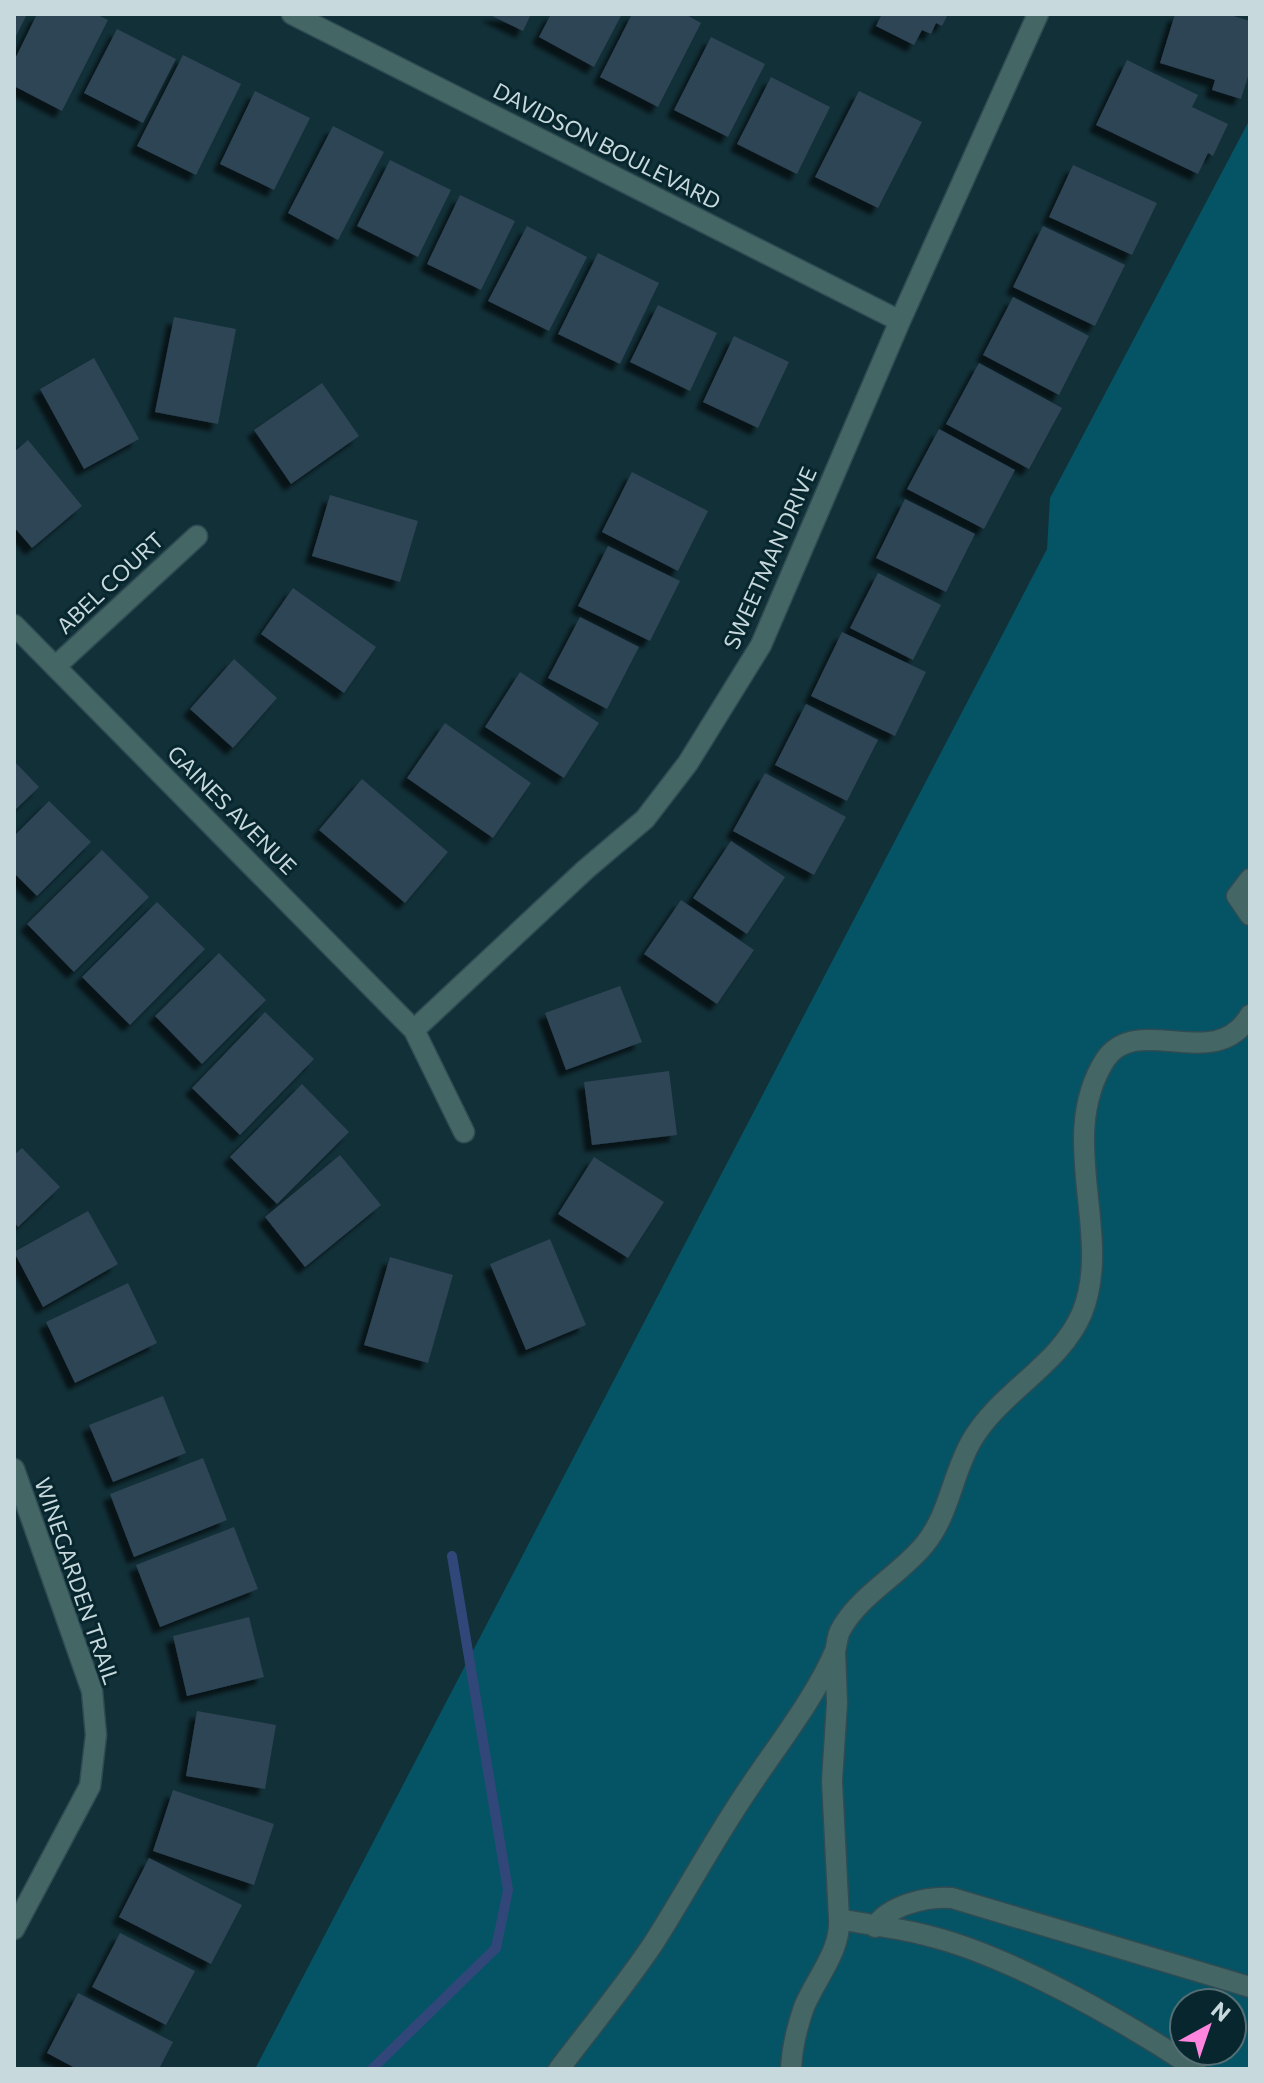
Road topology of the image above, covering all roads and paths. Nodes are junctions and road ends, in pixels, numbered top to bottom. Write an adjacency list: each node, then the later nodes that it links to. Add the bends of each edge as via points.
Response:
1 (292, 14): 3 (street, DAVIDSON BOULEVARD)
2 (1038, 14): 3 (street, SWEETMAN DRIVE)
3 (900, 321): 10 (street, SWEETMAN DRIVE, via 761,645 688,763 645,819)
4 (197, 536): 6 (street, ABEL COURT)
5 (14, 625): 6 (street, GAINES AVENUE)
6 (56, 666): 10 (street, GAINES AVENUE)
7 (1250, 879): 8 (street, via 1237,896)
8 (1250, 915)
9 (1250, 1015): 13 (street, via 1222,1040 1132,1042 1105,1061 1090,1100 1082,1162 1091,1255 1081,1315 1050,1358 986,1420 971,1442 938,1525 905,1566 853,1613 839,1633)
10 (414, 1030): 11 (street, GAINES AVENUE)
11 (464, 1132)
12 (14, 1469): 16 (street, WINEGARDEN TRAIL, via 92,1691 96,1735 90,1786)
13 (835, 1651): 14 (street, via 832,1781); 18 (street, via 650,1948)
14 (839, 1919): 15 (street); 19 (street, via 836,1944 805,2006)
15 (875, 1927): 17 (street, via 901,1907 934,1896 952,1898); 20 (street, via 929,1936 982,1954 1063,1992)
16 (14, 1929)
17 (1250, 1987)
18 (559, 2069)
19 (791, 2069)
20 (1196, 2069)

